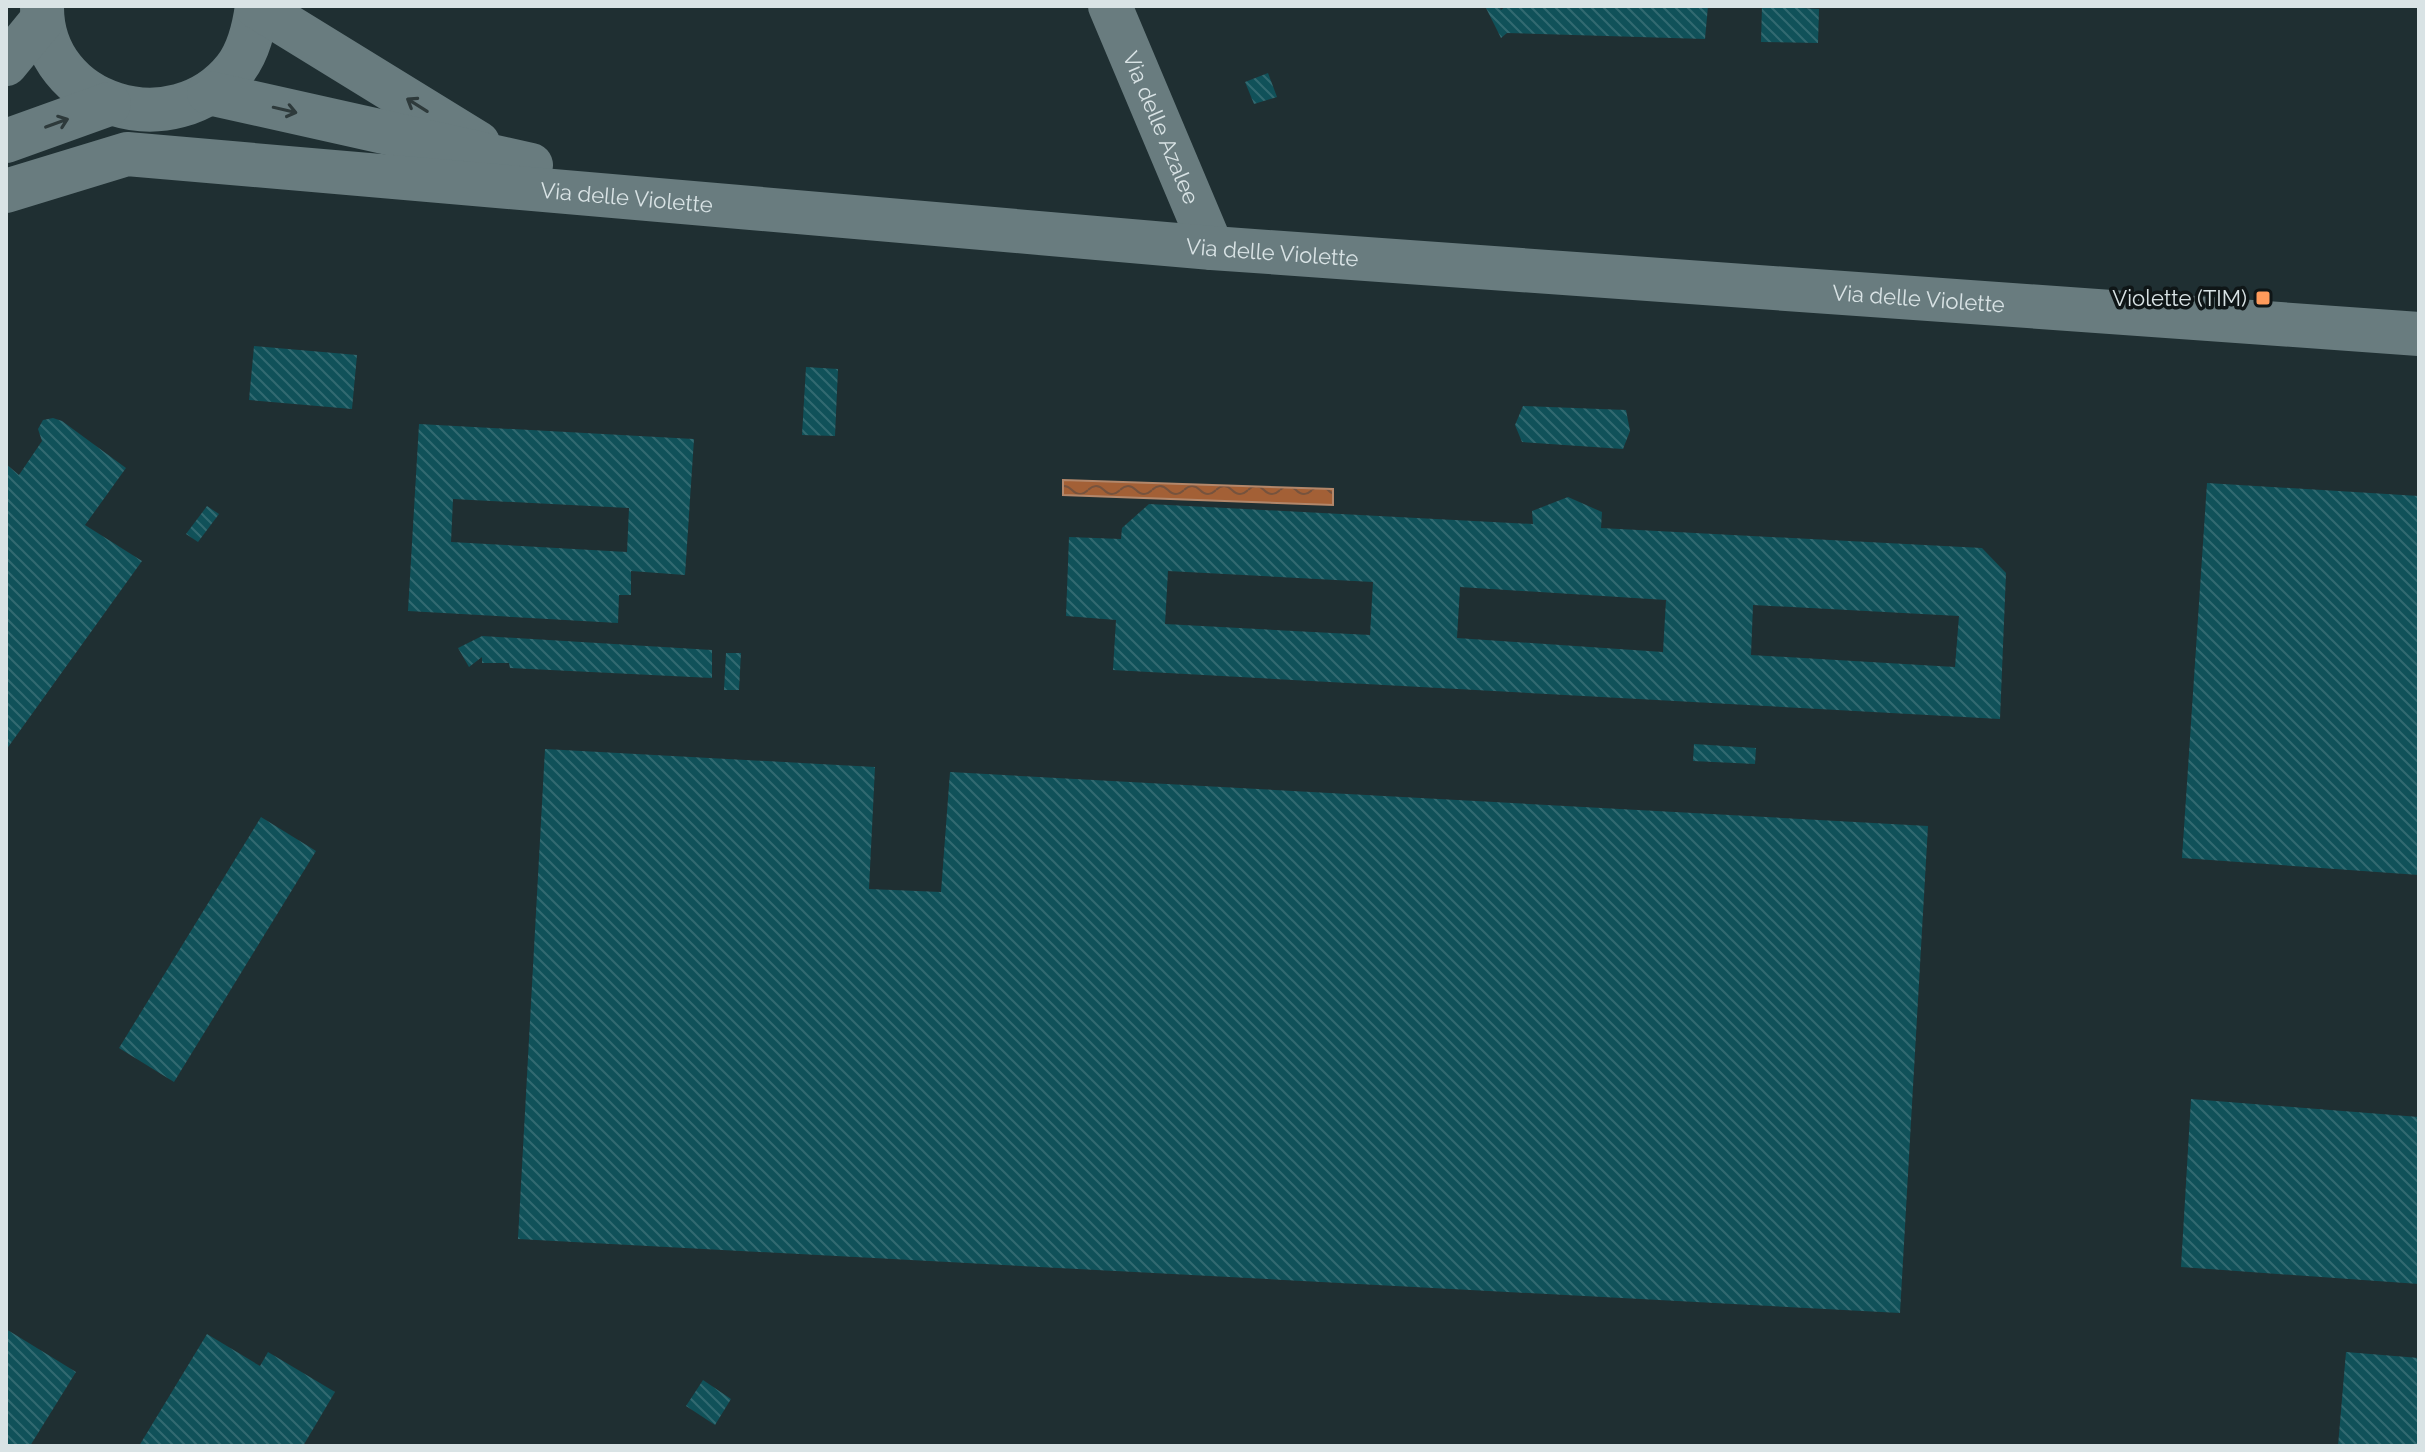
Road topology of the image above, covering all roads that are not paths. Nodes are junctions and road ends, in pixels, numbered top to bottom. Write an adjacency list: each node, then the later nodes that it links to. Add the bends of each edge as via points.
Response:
1 (257, 6): 5 (street, via 251,40 234,70); 8 (street, one-way to 1)
2 (1110, 6): 11 (street, Via delle Azalee)
3 (42, 13): 4 (street); 6 (street, via 54,56 77,84)
4 (6, 64)
5 (209, 93): 6 (street, via 179,107 145,111); 8 (street, one-way to 8)
6 (109, 104): 7 (street, one-way to 6)
7 (6, 141)
8 (507, 161): 10 (street)
9 (6, 191): 10 (street, Via delle Violette, via 127,154)
10 (834, 216): 11 (street, Via delle Violette)
11 (1212, 248): 12 (street, Via delle Violette)
12 (2419, 334)

